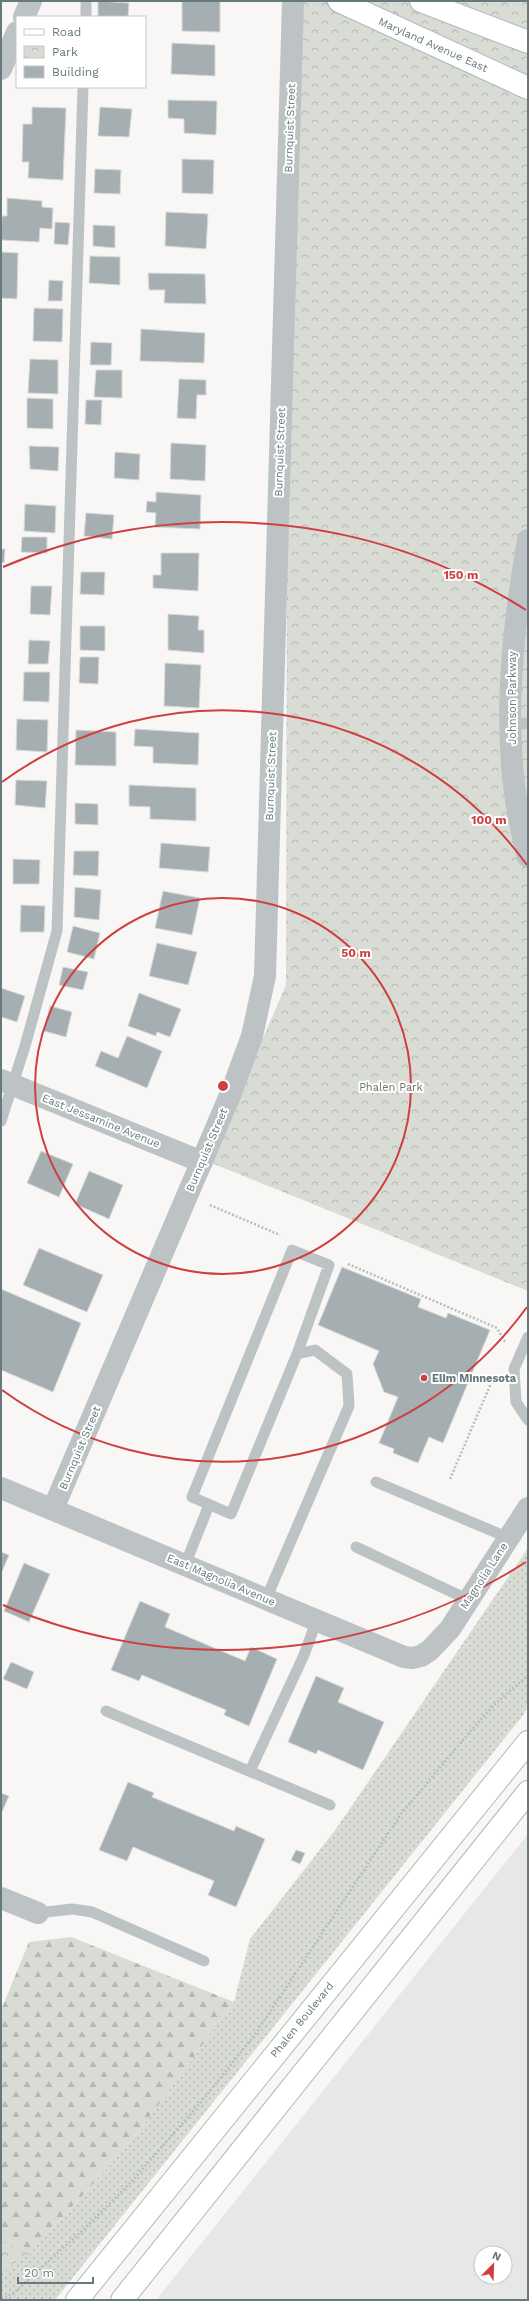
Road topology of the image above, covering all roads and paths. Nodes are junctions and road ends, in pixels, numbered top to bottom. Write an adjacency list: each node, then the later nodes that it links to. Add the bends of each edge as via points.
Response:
1 (31, 1): 6 (street)
2 (86, 1): 7 (lane)
3 (293, 1): 16 (street, Burnquist Street, via 266,976 252,1036)
4 (339, 1): 10 (main road, Maryland Avenue East)
5 (420, 1): 8 (main road)
6 (24, 16)
7 (86, 16)
8 (528, 42)
9 (84, 88): 14 (lane, via 57,931 25,1046)
10 (528, 88)
11 (528, 540): 12 (street, Johnson Parkway, via 517,604 512,658)
12 (520, 724): 13 (street, Johnson Parkway, via 513,776)
13 (528, 857)
14 (6, 1082): 15 (lane); 16 (street, East Jessamine Avenue)
15 (1, 1121)
16 (202, 1162): 30 (street, Burnquist Street)
17 (206, 1204): 18 (path)
18 (286, 1238)
19 (344, 1263): 21 (path, via 497,1328)
20 (528, 1337): 24 (lane, via 514,1369 516,1402)
21 (507, 1346)
22 (297, 1354): 28 (lane, via 231,1514); 28 (lane, via 329,1265 292,1250 192,1497); 34 (lane, via 315,1350 347,1374 349,1406)
23 (497, 1368): 25 (path)
24 (528, 1420)
25 (450, 1479)
26 (376, 1482): 31 (lane)
27 (1, 1488): 30 (street, East Magnolia Avenue)
28 (209, 1505): 33 (lane)
29 (528, 1508): 31 (street, Magnolia Lane)
30 (53, 1509): 33 (street, East Magnolia Avenue)
31 (509, 1538): 35 (street, Magnolia Lane)
32 (356, 1547): 35 (lane)
33 (186, 1565): 34 (street, East Magnolia Avenue)
34 (266, 1599): 36 (street, East Magnolia Avenue)
35 (469, 1600): 37 (street, Magnolia Lane)
36 (316, 1622): 37 (street, East Magnolia Avenue, via 404,1657 421,1656); 41 (lane, via 304,1655)
37 (439, 1642)
38 (528, 1675): 47 (path, via 494,1705 401,1814 256,2033 206,2096 134,2179 17,2290)
39 (106, 1711): 41 (lane)
40 (528, 1742): 48 (main road, Phalen Boulevard)
41 (250, 1772): 43 (lane)
42 (528, 1792): 49 (main road)
43 (330, 1805)
44 (1, 1898): 45 (street)
45 (38, 1913): 46 (lane, via 72,1909 92,1912)
46 (204, 1961)
47 (2, 2300)
48 (77, 2300)
49 (122, 2300)

